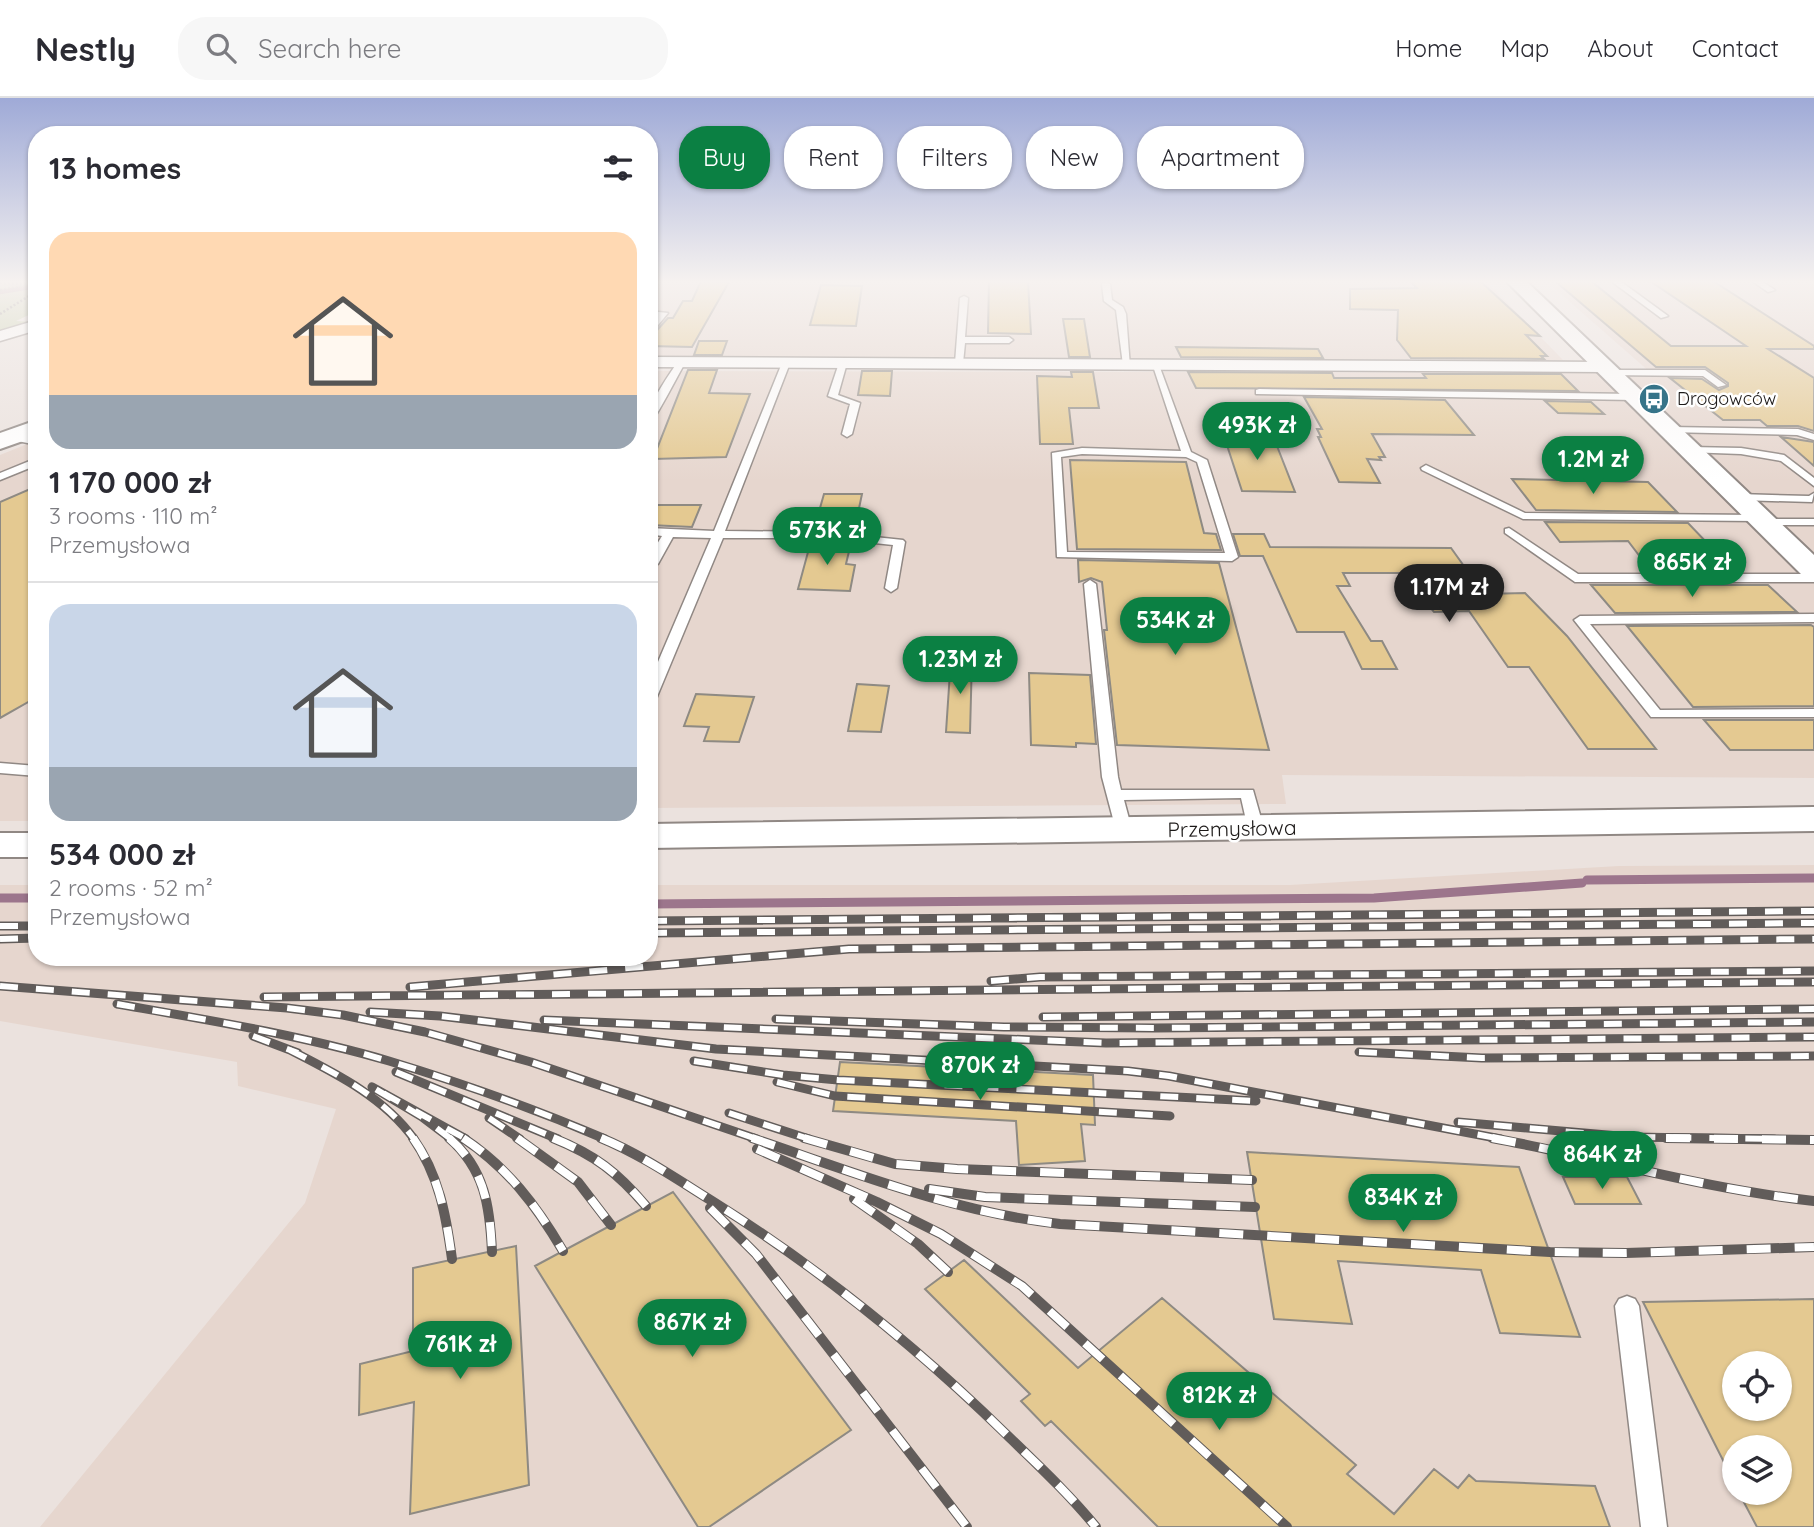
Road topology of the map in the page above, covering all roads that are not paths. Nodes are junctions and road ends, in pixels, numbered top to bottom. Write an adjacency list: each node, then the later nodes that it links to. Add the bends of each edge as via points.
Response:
1 (961, 348): 8 (lane)
2 (1125, 348): 9 (lane)
3 (1583, 348): 11 (street)
4 (658, 362): 5 (street)
5 (681, 363): 6 (street); 15 (lane)
6 (786, 363): 7 (street); 35 (lane)
7 (843, 363): 8 (street); 18 (lane, via 834,396 855,403)
8 (959, 363): 9 (street)
9 (1127, 365): 10 (street)
10 (1155, 365): 11 (street); 23 (lane)
11 (1606, 370): 12 (lane, via 1705,373); 14 (street)
12 (1721, 385)
13 (1259, 393): 14 (lane)
14 (1635, 397): 17 (street)
15 (658, 400)
16 (28, 430): 20 (street)
17 (1669, 430): 19 (lane, via 1798,432); 22 (street)
18 (848, 433)
19 (1814, 437)
20 (6, 439): 21 (lane)
21 (28, 441)
22 (1690, 450): 27 (lane, via 1784,458); 29 (street)
23 (1187, 454): 23 (lane, via 1202,460 1232,557 1061,555 1056,455 1082,451)
24 (28, 465): 26 (lane)
25 (1426, 468): 30 (lane, via 1523,516)
26 (0, 477)
27 (1814, 483)
28 (1814, 496): 29 (lane)
29 (1738, 497): 30 (street)
30 (1761, 520): 31 (lane); 37 (street)
31 (1814, 522)
32 (1509, 531): 38 (lane, via 1575,578)
33 (658, 532): 34 (lane)
34 (669, 534): 35 (lane); 36 (lane)
35 (718, 534): 40 (lane, via 899,542); 42 (lane)
36 (658, 554)
37 (1814, 571)
38 (1814, 578)
39 (1090, 584): 46 (lane, via 1110,777)
40 (891, 588)
41 (1814, 618): 43 (lane, via 1580,620 1656,714)
42 (658, 677)
43 (1814, 713)
44 (0, 768): 45 (lane)
45 (28, 770)
46 (1119, 812): 47 (street, Przemysłowa, via 1256,829); 48 (street, Przemysłowa)
47 (1814, 819)
48 (658, 836)
49 (0, 845): 50 (street)
50 (28, 845)
51 (1627, 1306): 52 (lane)
52 (1654, 1527)

